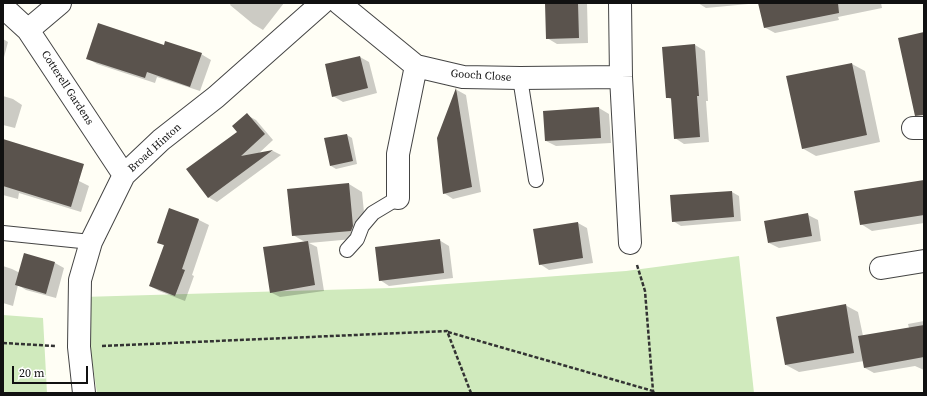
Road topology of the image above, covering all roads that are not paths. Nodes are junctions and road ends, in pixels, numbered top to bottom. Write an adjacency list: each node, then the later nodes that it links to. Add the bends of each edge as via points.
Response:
1 (60, 3): 6 (street)
2 (322, 3): 10 (street, Broad Hinton, via 216,97 161,140)
3 (339, 3): 7 (street, Gooch Close)
4 (620, 3): 8 (street)
5 (3, 7): 6 (street, Cotterell Gardens)
6 (28, 30): 10 (street, Cotterell Gardens)
7 (416, 66): 9 (street, Gooch Close, via 463,77); 12 (street, via 398,154)
8 (621, 77): 9 (street, Gooch Close); 15 (street)
9 (520, 78): 11 (lane)
10 (124, 175): 14 (street, Broad Hinton)
11 (536, 180)
12 (398, 198): 16 (lane, via 373,213)
13 (3, 233): 14 (lane)
14 (91, 242): 19 (street, Broad Hinton, via 80,280 79,347)
15 (630, 243)
16 (347, 250)
17 (924, 261): 18 (street)
18 (881, 268)
19 (84, 393)

